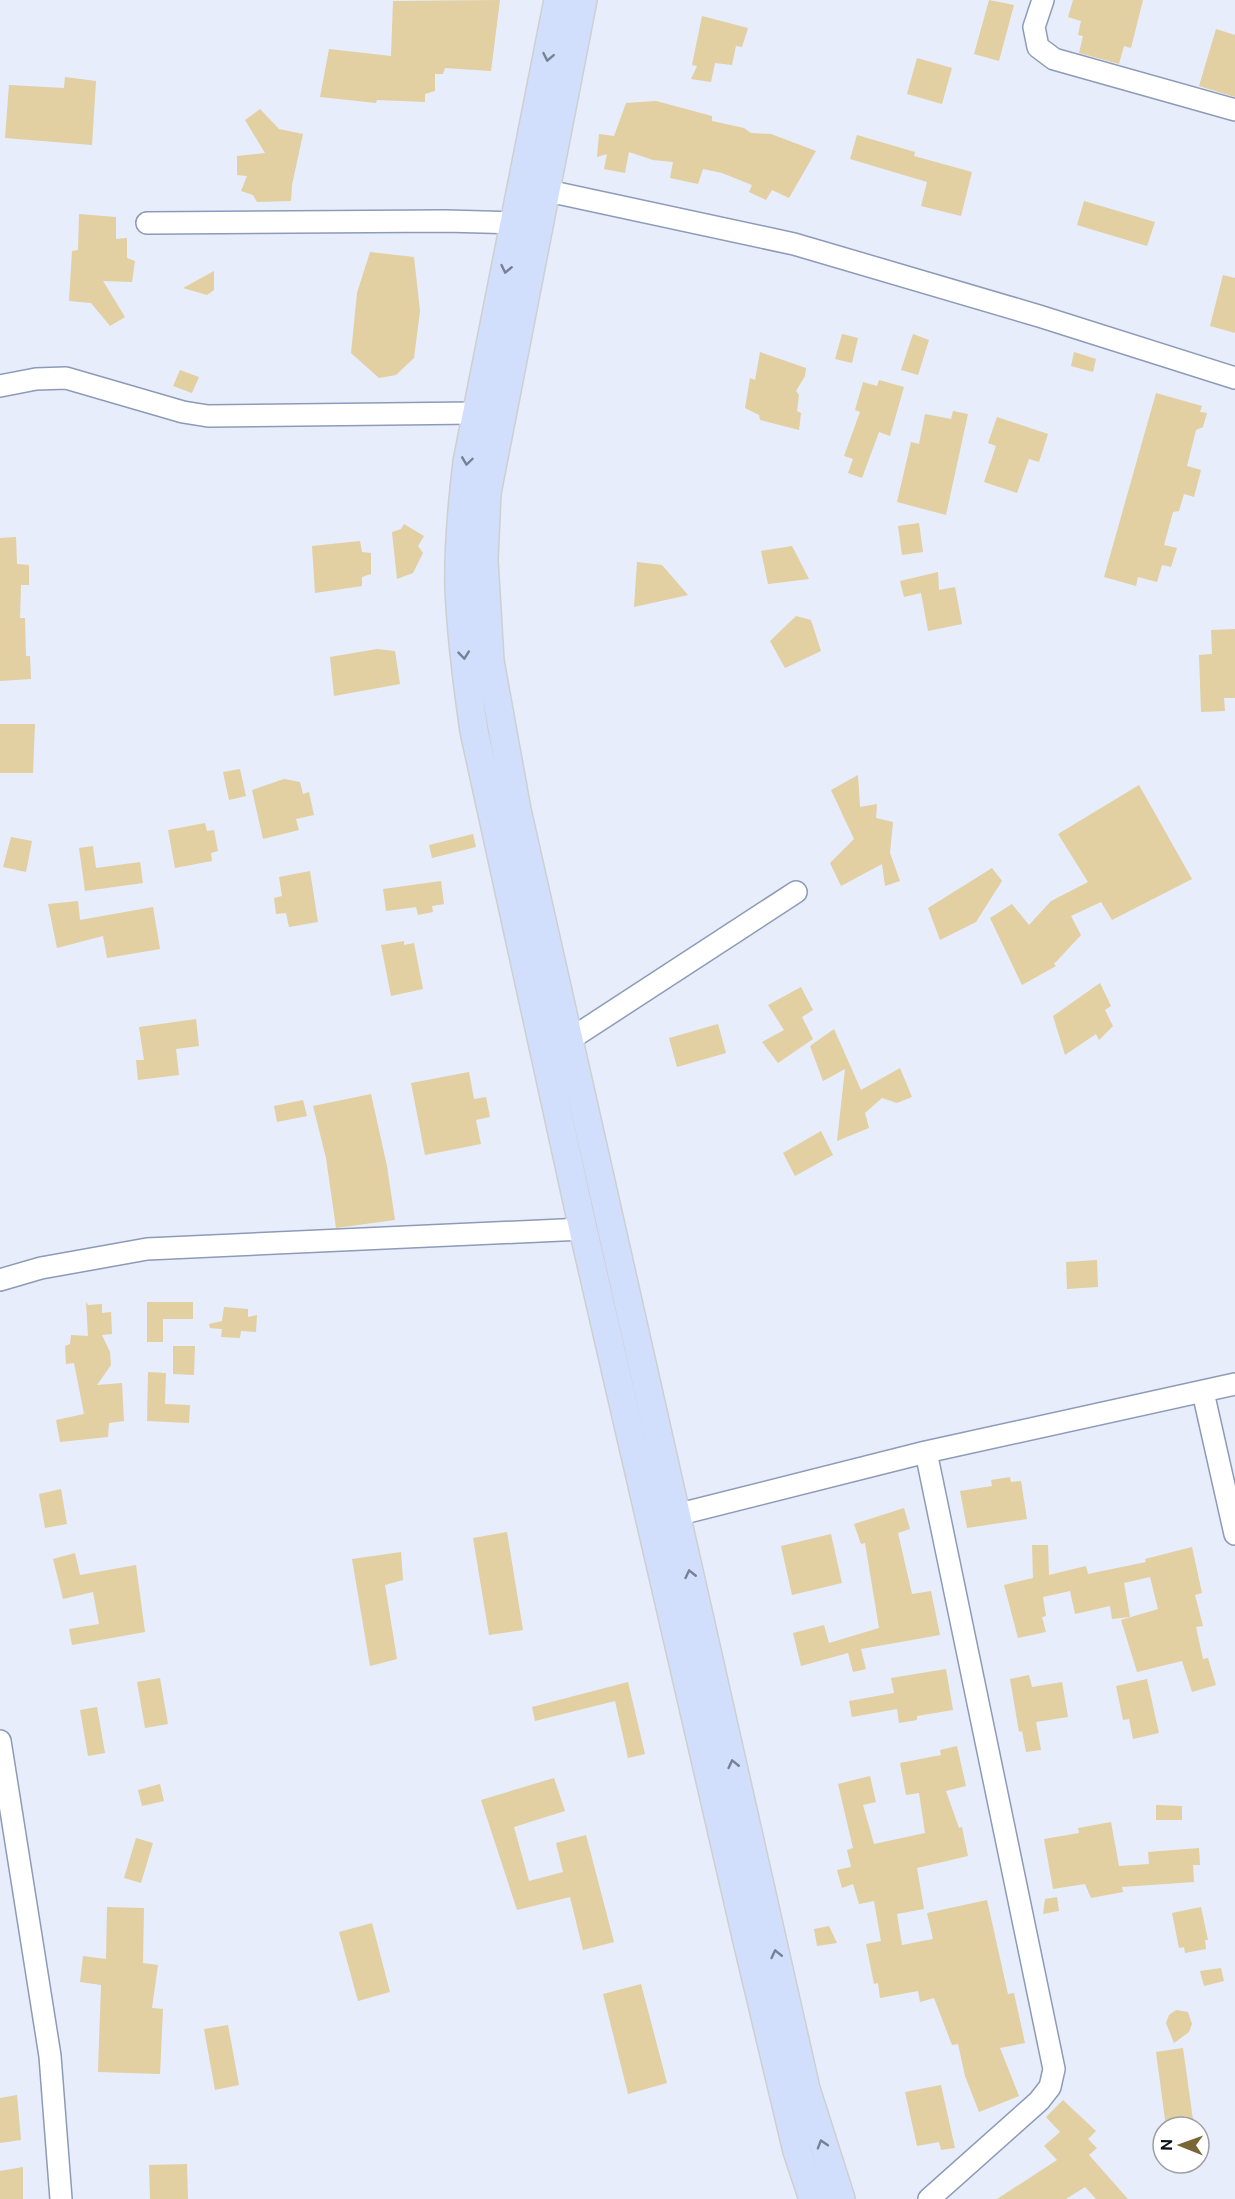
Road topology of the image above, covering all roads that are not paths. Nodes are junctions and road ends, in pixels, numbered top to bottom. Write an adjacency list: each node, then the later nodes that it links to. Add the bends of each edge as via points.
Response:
1 (558, 0): 7 (main road, one-way to 7)
2 (583, 0): 5 (main road)
3 (1043, 0): 4 (street, via 1035,27 1038,47 1054,59)
4 (1235, 110)
5 (548, 191): 8 (street, via 794,244); 12 (main road, via 487,493 484,560 490,661)
6 (147, 223): 7 (street)
7 (515, 223): 10 (main road, one-way to 10)
8 (1235, 378)
9 (0, 386): 10 (street, via 66,378 208,416)
10 (475, 413): 12 (main road, one-way to 12, via 461,522 459,586 474,731)
11 (796, 892): 12 (street)
12 (556, 1044): 13 (main road); 18 (main road)
13 (583, 1229): 14 (street, via 147,1249 41,1268); 22 (main road, via 747,1941 797,2151)
14 (0, 1280)
15 (1235, 1384): 16 (street)
16 (1203, 1392): 17 (street); 19 (street)
17 (926, 1452): 18 (street); 24 (street, via 1054,2068 1050,2087 1039,2101)
18 (676, 1515): 23 (main road, one-way to 18, via 806,2089)
19 (1235, 1534)
20 (0, 1741): 21 (street, via 50,2056)
21 (61, 2199)
22 (813, 2199)
23 (841, 2199)
24 (929, 2199)

